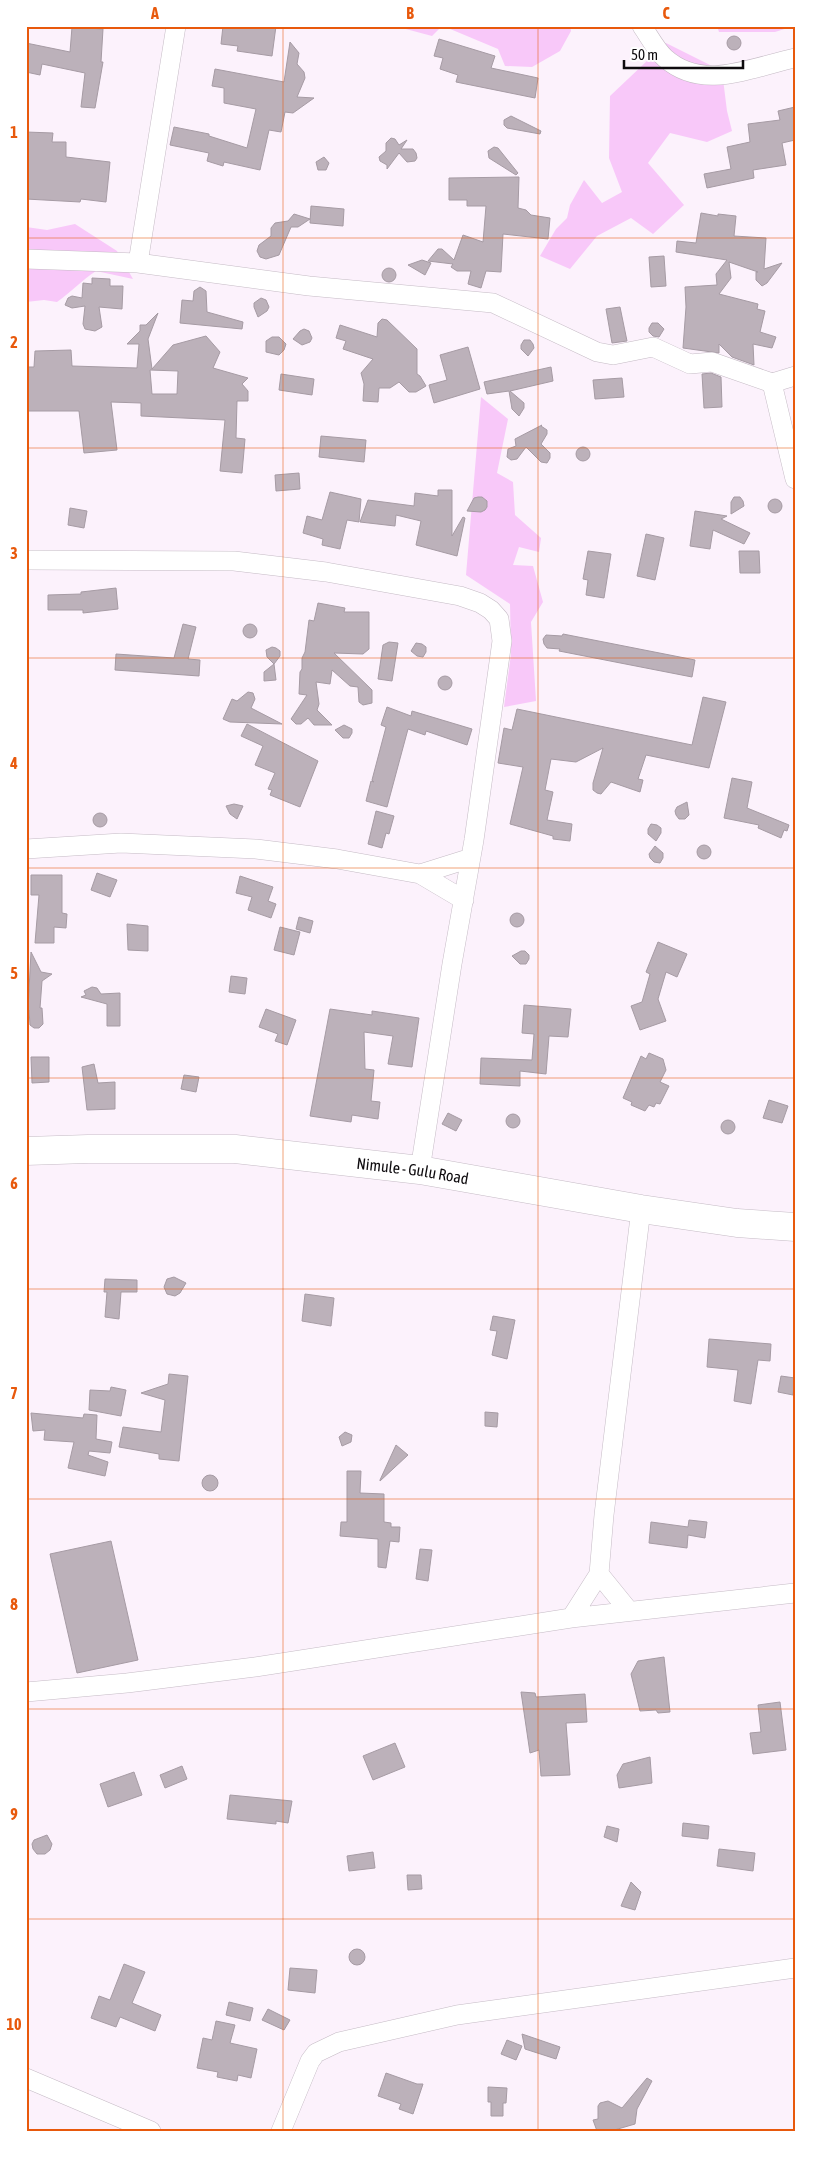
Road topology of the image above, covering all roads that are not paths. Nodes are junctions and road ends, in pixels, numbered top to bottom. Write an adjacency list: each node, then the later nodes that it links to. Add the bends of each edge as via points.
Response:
1 (176, 26): 5 (street)
2 (642, 26): 3 (street, via 664,58 685,72 697,75 723,75)
3 (795, 58)
4 (26, 259): 5 (street)
5 (138, 263): 7 (street, via 309,286 493,304 597,352 613,355 652,347 690,364 712,362)
6 (795, 376): 7 (street)
7 (772, 383): 8 (street)
8 (795, 479)
9 (26, 560): 11 (street, via 234,561 414,587 460,596 491,610 499,619 502,641)
10 (26, 849): 12 (street, via 121,843 256,849)
11 (471, 858): 12 (street); 13 (street)
12 (420, 874): 13 (street)
13 (464, 900): 15 (street)
14 (26, 1151): 15 (main road, Nimule - Gulu Road, via 235,1149)
15 (420, 1170): 16 (main road, Nimule - Gulu Road)
16 (641, 1209): 17 (main road, Nimule - Gulu Road, via 737,1223); 18 (street, via 604,1515)
17 (795, 1227)
18 (600, 1574): 20 (street); 21 (street)
19 (795, 1593): 20 (street)
20 (629, 1611): 21 (street)
21 (571, 1618): 22 (street, via 255,1667)
22 (26, 1692)
23 (795, 1968): 26 (street, via 457,2015 339,2042 316,2054 310,2061)
24 (26, 2078): 25 (street)
25 (151, 2131)
26 (281, 2131)

